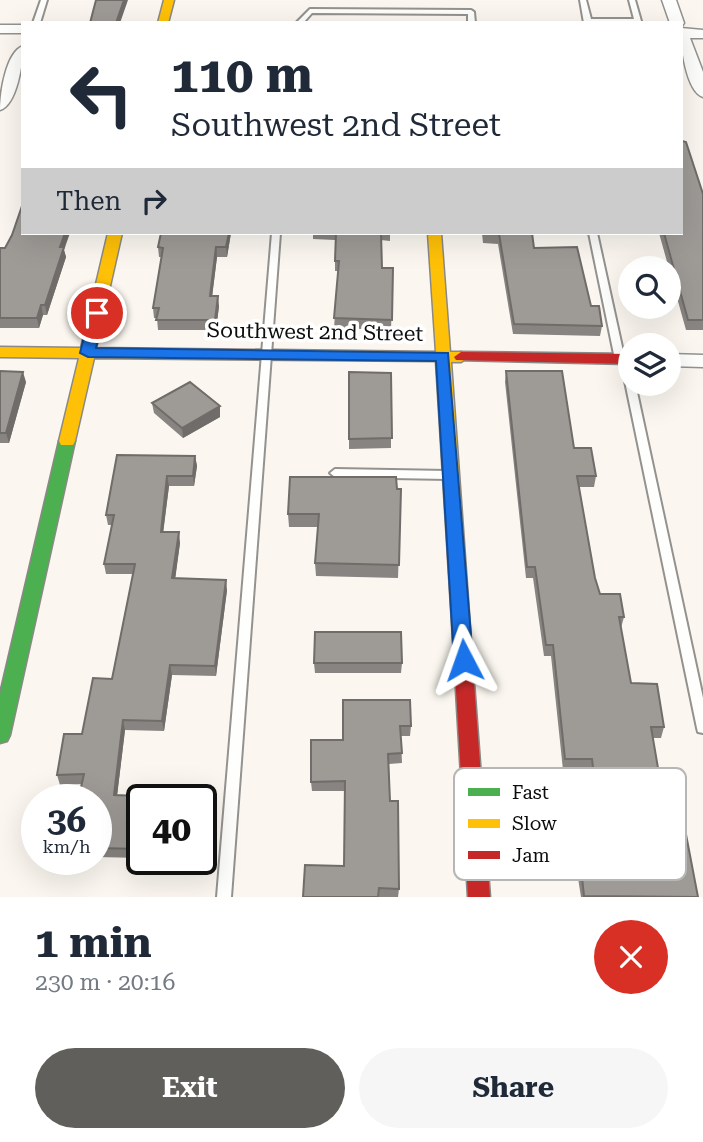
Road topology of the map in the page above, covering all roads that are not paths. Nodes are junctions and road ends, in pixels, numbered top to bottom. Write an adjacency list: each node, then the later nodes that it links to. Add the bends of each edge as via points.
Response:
1 (44, 0): 6 (lane)
2 (169, 0): 7 (street)
3 (583, 0): 10 (lane)
4 (632, 0): 11 (lane)
5 (669, 0): 12 (street)
6 (37, 21)
7 (164, 21)
8 (301, 21): 9 (lane, via 310,11 471,12)
9 (472, 21)
10 (588, 21)
11 (638, 21)
12 (676, 21)
13 (0, 29): 14 (street)
14 (21, 29)
15 (683, 33): 16 (street)
16 (703, 34)
17 (683, 38): 19 (street)
18 (21, 55): 20 (street)
19 (703, 92)
20 (0, 105)
21 (115, 235): 27 (street)
22 (276, 235): 28 (lane)
23 (435, 235): 29 (street)
24 (594, 235): 25 (lane)
25 (618, 333)
26 (0, 352): 27 (street, Southwest 2nd Street)
27 (88, 353): 28 (street, Southwest 2nd Street); 37 (street)
28 (267, 354): 29 (street, Southwest 2nd Street); 39 (lane)
29 (443, 356): 30 (street, Southwest 2nd Street); 35 (street)
30 (618, 359)
31 (681, 360): 32 (street)
32 (703, 361)
33 (633, 396): 36 (lane)
34 (335, 473): 35 (lane)
35 (451, 475): 38 (street)
36 (703, 728)
37 (0, 735)
38 (470, 768)
39 (224, 897)

